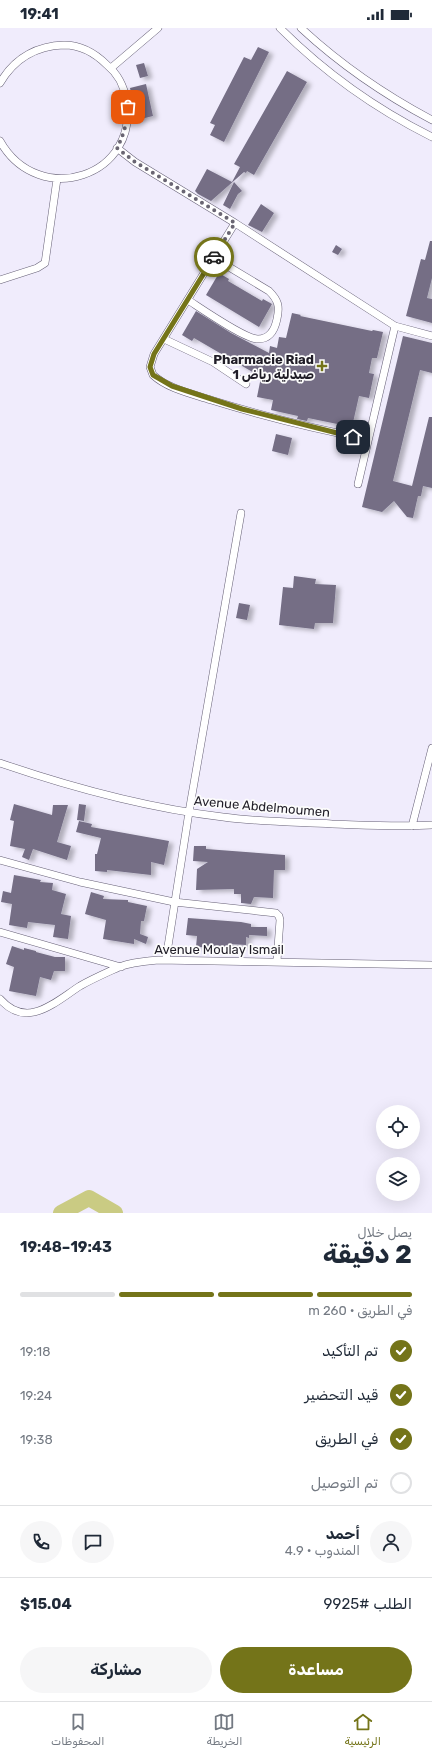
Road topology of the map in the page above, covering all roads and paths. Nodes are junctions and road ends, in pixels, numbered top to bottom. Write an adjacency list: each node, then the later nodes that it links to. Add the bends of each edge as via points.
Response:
1 (158, 28): 4 (street)
2 (280, 28): 7 (street, via 301,49 342,82)
3 (300, 28): 6 (street, via 329,54 357,74 393,99)
4 (111, 68): 5 (street, via 83,49 66,45 49,46 33,51 19,60); 9 (street, via 122,86 128,107 125,128)
5 (0, 83)
6 (432, 120)
7 (432, 137)
8 (0, 141): 10 (street, via 7,153 21,166 38,175)
9 (117, 148): 10 (street, via 106,162 91,172 74,178); 11 (street, via 135,162)
10 (56, 179): 13 (street, via 45,263)
11 (235, 223): 12 (street); 15 (street)
12 (214, 258): 14 (street); 14 (street, via 275,298 279,310 271,334 256,339)
13 (0, 280)
14 (188, 300): 17 (street)
15 (395, 326): 16 (street); 19 (street)
16 (432, 336)
17 (164, 339): 18 (street, via 213,362); 19 (street, via 154,354 150,369 156,378 172,386 300,425)
18 (246, 384)
19 (368, 439): 20 (street)
20 (358, 484)
21 (241, 513): 24 (street)
22 (432, 748): 26 (street)
23 (0, 763): 24 (street, Avenue Abdelmoumen, via 97,794)
24 (189, 812): 26 (street, Avenue Abdelmoumen, via 224,818 277,822); 28 (street)
25 (432, 825): 26 (street, Avenue Abdelmoumen)
26 (412, 826)
27 (0, 860): 28 (street, via 80,882)
28 (174, 902): 30 (street); 31 (street, via 278,914 280,920)
29 (0, 932): 33 (street)
30 (166, 959): 31 (street, Avenue Moulay Ismail); 33 (street, Avenue Moulay Ismail)
31 (277, 961): 32 (street, Avenue Moulay Ismail)
32 (432, 965)
33 (121, 966): 34 (street, Avenue Moulay Ismail, via 40,1011 14,1011)
34 (0, 999)

